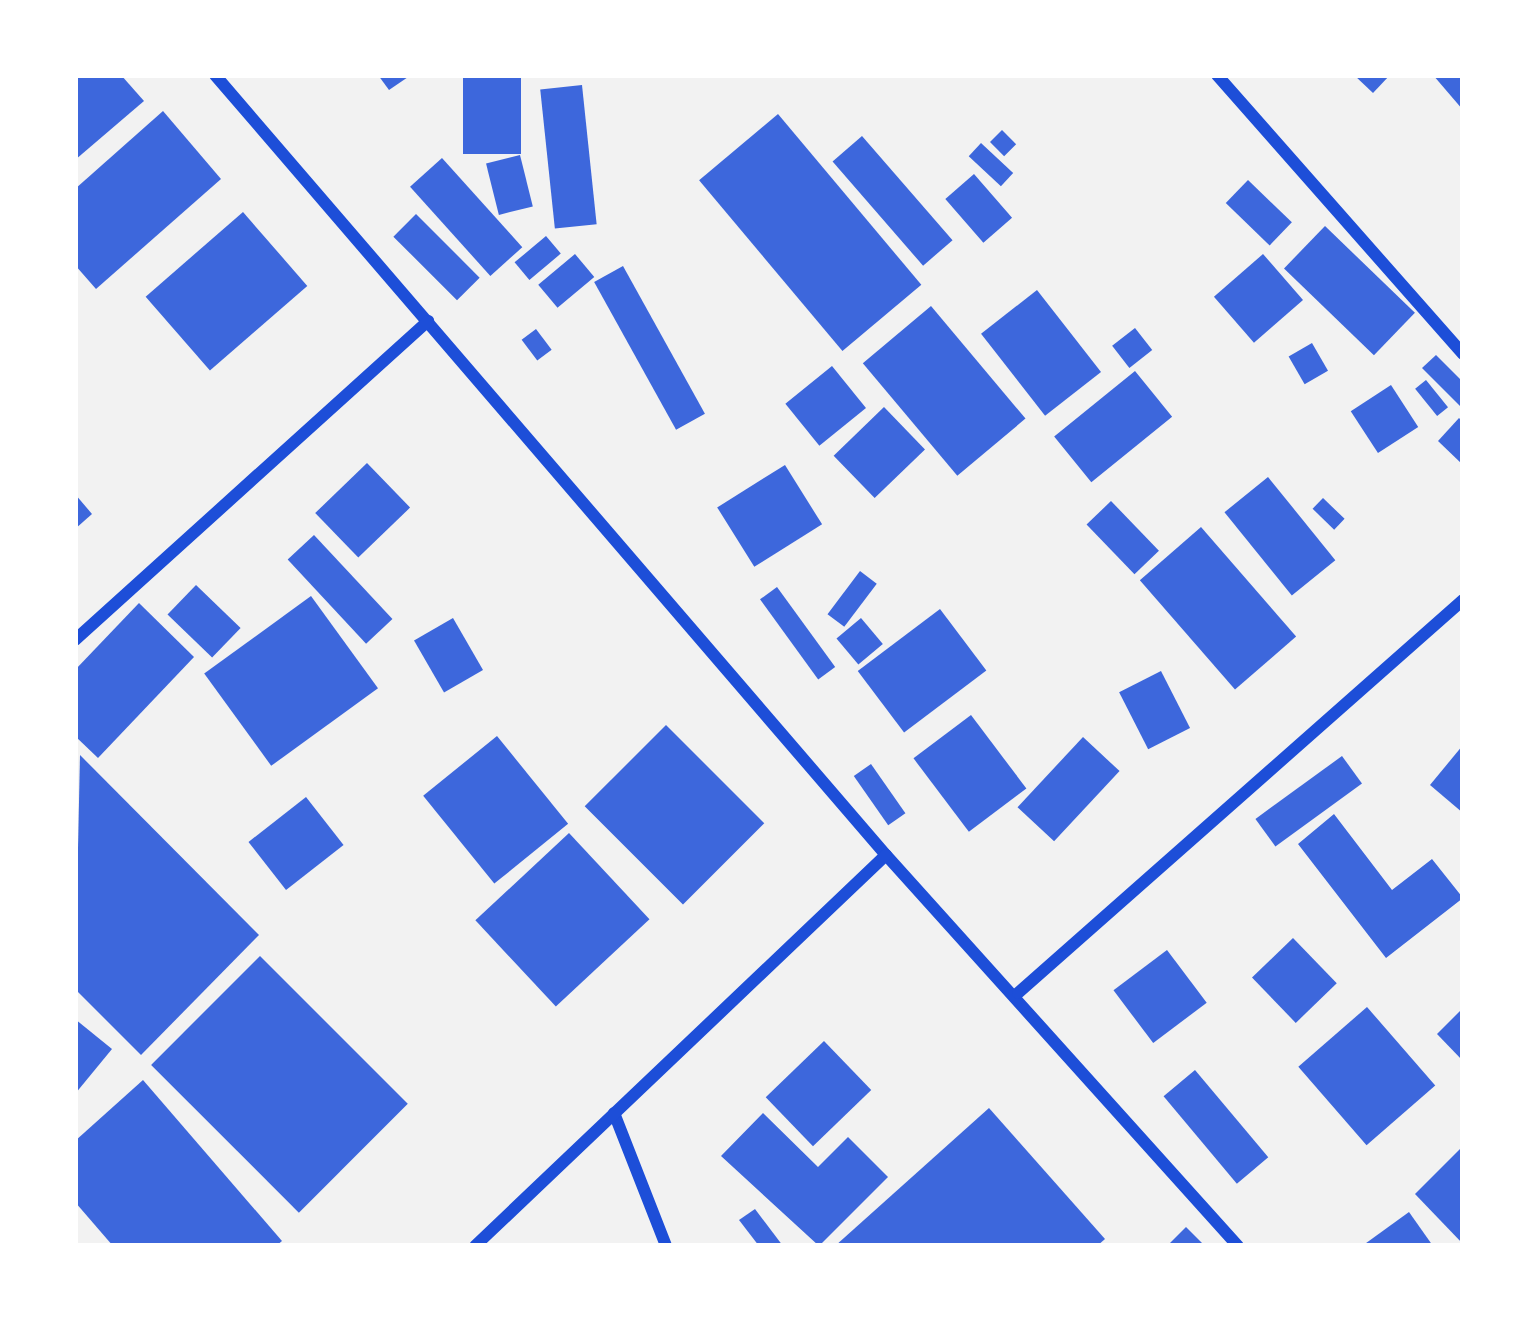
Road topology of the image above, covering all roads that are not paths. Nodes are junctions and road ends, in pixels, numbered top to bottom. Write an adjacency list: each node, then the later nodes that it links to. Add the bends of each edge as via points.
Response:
1 (215, 75): 3 (street)
2 (1217, 75): 4 (street)
3 (428, 321): 6 (street); 7 (street)
4 (1463, 354)
5 (1463, 600): 8 (street)
6 (75, 640)
7 (886, 855): 8 (street); 9 (street)
8 (1018, 993): 12 (street)
9 (614, 1114): 10 (street); 11 (street)
10 (475, 1246)
11 (666, 1246)
12 (1238, 1246)

